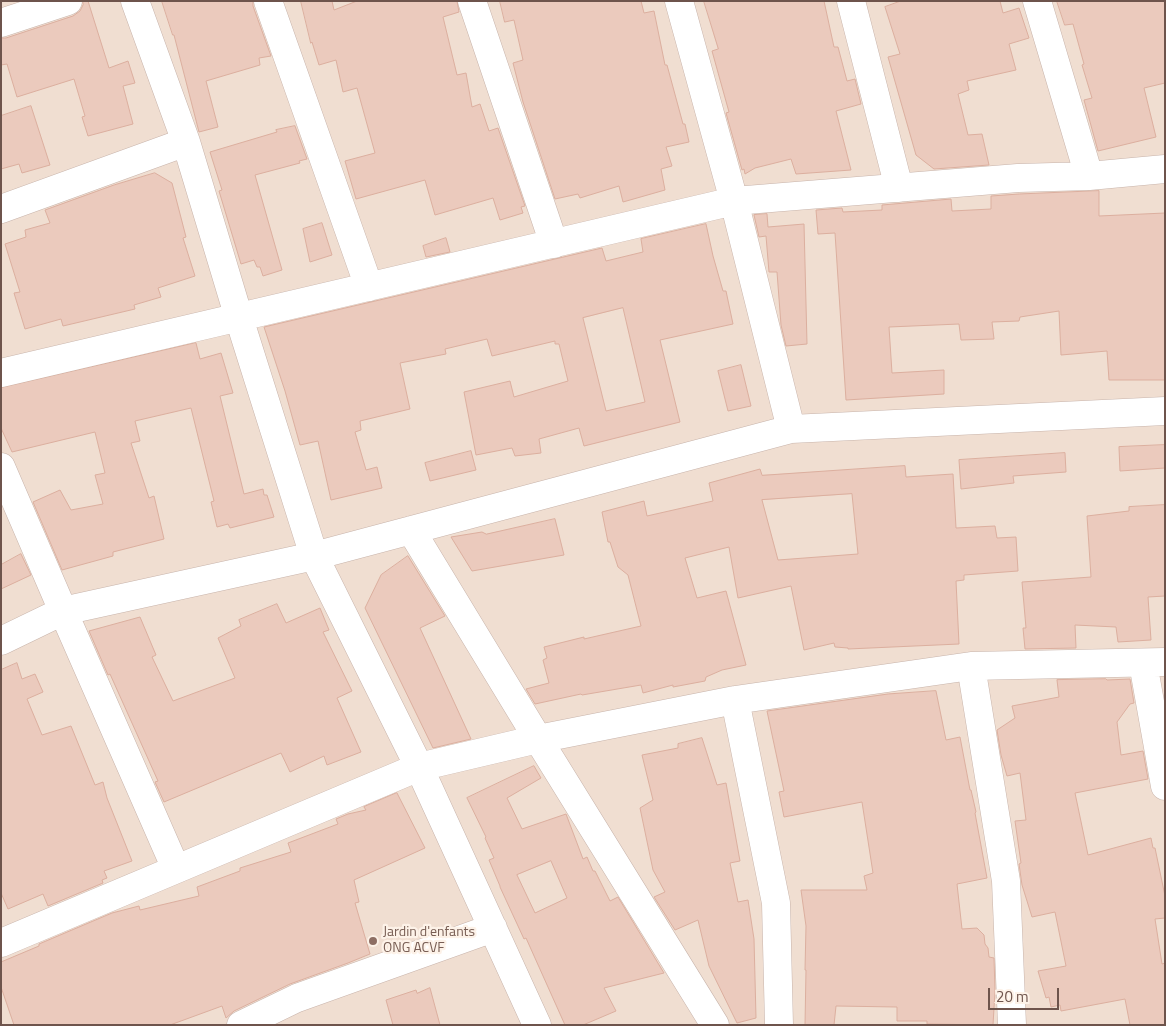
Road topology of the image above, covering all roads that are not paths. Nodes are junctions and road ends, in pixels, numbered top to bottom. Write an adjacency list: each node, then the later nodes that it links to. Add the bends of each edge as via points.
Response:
1 (68, 1): 8 (street)
2 (135, 1): 9 (street)
3 (268, 1): 16 (street)
4 (472, 1): 15 (street)
5 (679, 1): 13 (street)
6 (851, 1): 12 (street)
7 (1037, 1): 11 (street)
8 (1, 23)
9 (186, 142): 14 (street); 17 (street)
10 (1165, 169): 11 (street)
11 (1089, 176): 12 (street)
12 (899, 188): 13 (street)
13 (734, 201): 15 (street); 20 (street)
14 (1, 209)
15 (554, 244): 16 (street)
16 (369, 287): 17 (street)
17 (239, 318): 18 (street); 23 (street)
18 (1, 373)
19 (1165, 411): 20 (street)
20 (791, 429): 22 (street)
21 (1, 467): 24 (street)
22 (411, 530): 23 (street); 29 (street)
23 (314, 556): 24 (street); 30 (street)
24 (62, 611): 25 (street); 32 (street)
25 (1, 642)
26 (1154, 663): 27 (street); 31 (street)
27 (971, 666): 28 (street); 39 (street, via 1006,881)
28 (735, 700): 29 (street); 38 (street, via 776,903)
29 (538, 739): 30 (street); 37 (street)
30 (419, 767): 32 (street); 33 (street)
31 (1165, 786)
32 (176, 869): 34 (street)
33 (493, 928): 35 (street, via 297,998); 36 (street)
34 (1, 943)
35 (241, 1025)
36 (536, 1025)
37 (715, 1025)
38 (779, 1025)
39 (1012, 1025)

